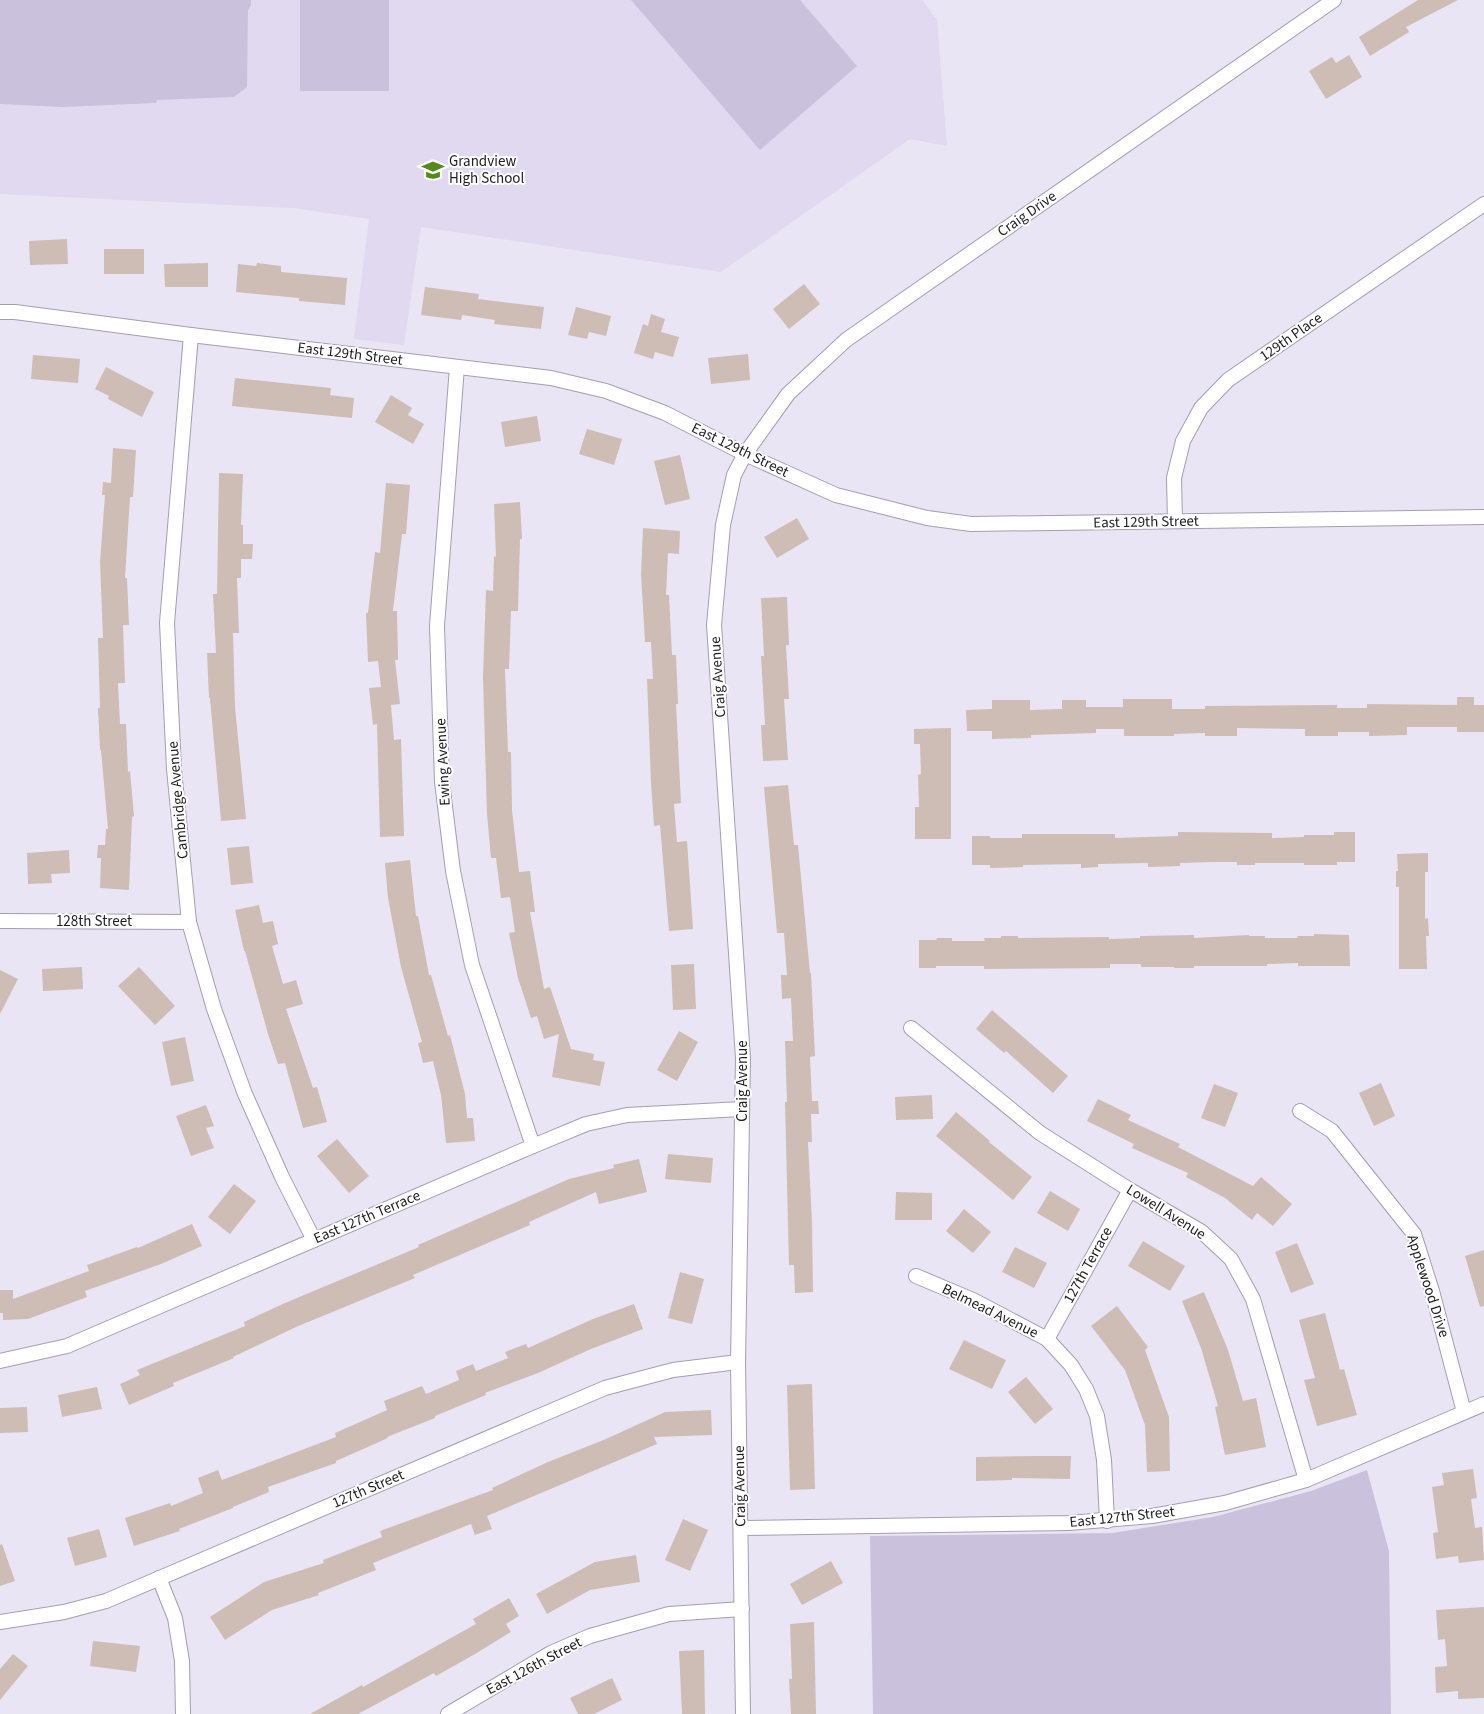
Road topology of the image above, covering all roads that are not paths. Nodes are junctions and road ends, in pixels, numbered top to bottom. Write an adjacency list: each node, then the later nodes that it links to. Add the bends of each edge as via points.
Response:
1 (1334, 0): 6 (street, Craig Drive, via 846,340 788,394)
2 (1484, 204): 8 (street, 129th Place, via 1228,380 1202,408 1183,441 1174,478)
3 (0, 312): 4 (street, East 129th Street)
4 (191, 336): 5 (street, East 129th Street); 10 (street, Cambridge Avenue, via 167,622 174,769)
5 (457, 367): 6 (street, East 129th Street, via 551,378 606,391 666,413); 14 (street, Ewing Avenue, via 437,626 442,782 453,871 472,965)
6 (745, 454): 8 (street, East 129th Street, via 836,495 927,518 971,524); 12 (street, Craig Avenue, via 734,475 723,524 714,625 743,1058)
7 (1484, 517): 8 (street, East 129th Street)
8 (1176, 521)
9 (0, 921): 10 (street, 128th Street)
10 (188, 922): 16 (street, Cambridge Avenue, via 244,1094)
11 (911, 1028): 15 (street, Lowell Avenue, via 1040,1133)
12 (742, 1109): 14 (street, East 127th Terrace, via 627,1114 586,1124); 20 (street, Craig Avenue)
13 (1300, 1111): 22 (street, Applewood Drive, via 1332,1132 1414,1234)
14 (533, 1146): 16 (street, East 127th Terrace)
15 (1130, 1190): 18 (street, 127th Terrace); 23 (street, Lowell Avenue, via 1202,1232 1231,1259 1253,1299)
16 (314, 1240): 19 (street, East 127th Terrace, via 67,1346)
17 (916, 1276): 18 (street, Belmead Avenue, via 973,1300)
18 (1047, 1339): 24 (street, Belmead Avenue, via 1071,1365 1097,1416 1104,1460)
19 (0, 1362)
20 (738, 1362): 25 (street, Craig Avenue); 26 (street, 127th Street, via 673,1370 605,1388)
21 (1484, 1404): 22 (street, East 127th Street)
22 (1464, 1412): 23 (street, East 127th Street)
23 (1306, 1480): 24 (street, East 127th Street, via 1225,1503)
24 (1107, 1521): 25 (street, East 127th Street)
25 (741, 1528): 27 (street, Craig Avenue)
26 (160, 1578): 28 (street, 127th Street, via 106,1601 64,1612); 29 (street, via 174,1618 182,1661)
27 (742, 1609): 30 (street, East 126th Street, via 669,1614 590,1636 551,1653); 31 (street, Craig Avenue)
28 (0, 1622)
29 (183, 1714)
30 (448, 1714)
31 (743, 1714)

